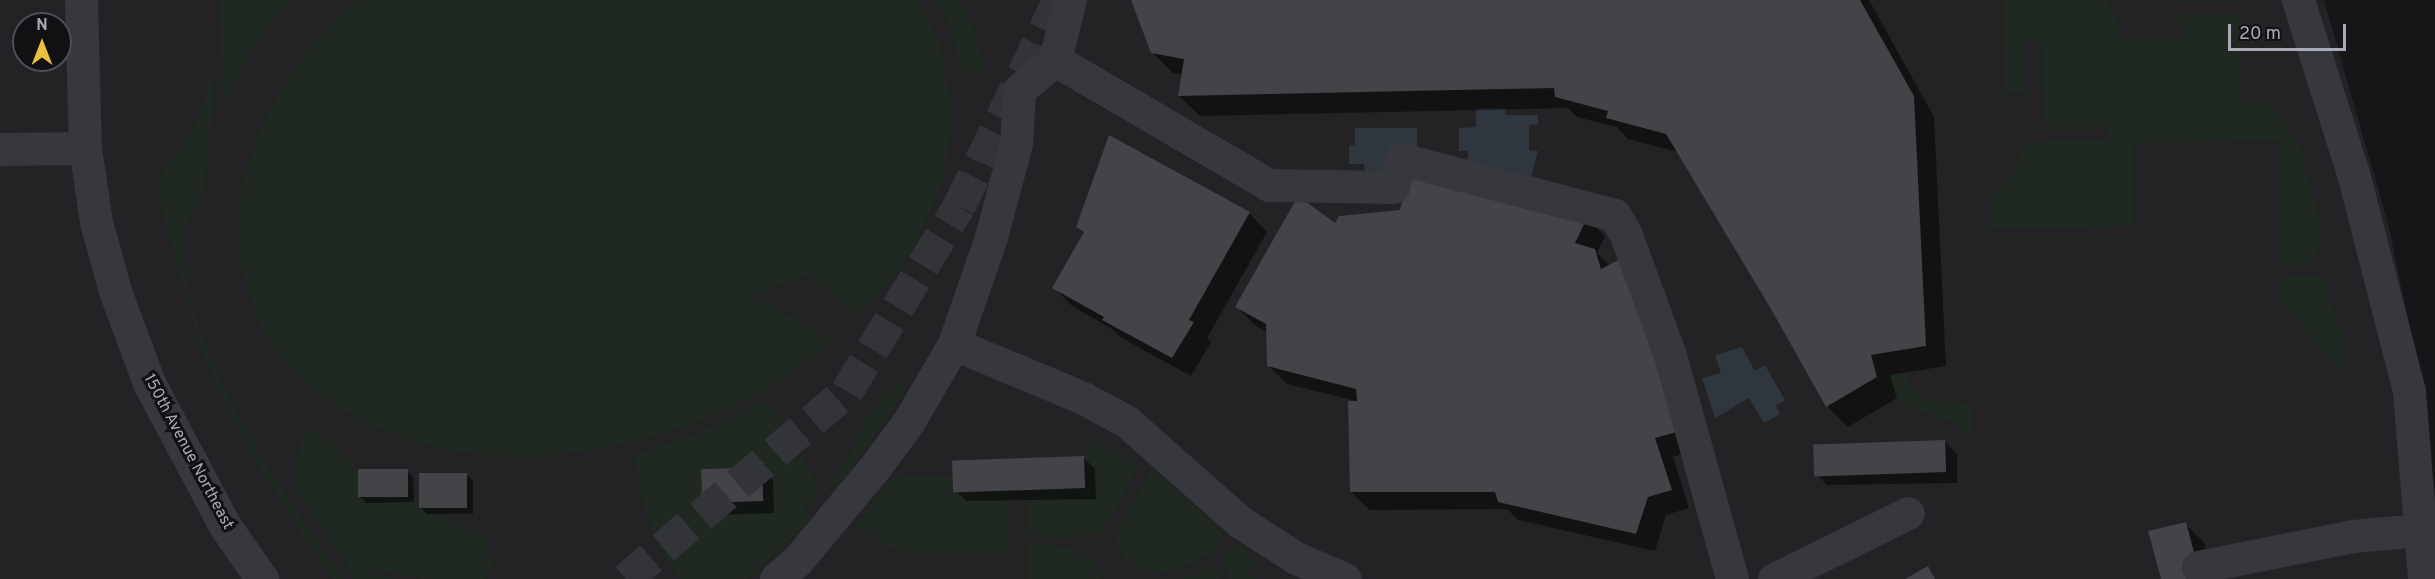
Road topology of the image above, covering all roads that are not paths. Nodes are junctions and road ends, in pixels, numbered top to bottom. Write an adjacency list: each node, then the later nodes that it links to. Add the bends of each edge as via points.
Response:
1 (81, 0): 5 (street, 150th Avenue Northeast)
2 (1070, 0): 4 (street)
3 (2298, 0): 9 (street, via 2354,173 2409,391)
4 (1055, 60): 7 (street, via 1019,90 1016,144 991,237); 14 (street, via 1269,185 1393,187 1401,159 1615,215 1670,355)
5 (85, 148): 6 (street); 11 (street, 150th Avenue Northeast, via 96,222 115,291 149,383 225,526)
6 (0, 149)
7 (954, 344): 12 (street, via 909,421 876,466 797,561); 13 (street, via 1083,398 1126,421 1240,522 1296,558)
8 (1908, 513): 15 (street)
9 (2420, 530): 10 (street, via 2353,536); 16 (street)
10 (2198, 567)
11 (262, 579)
12 (776, 579)
13 (1345, 579)
14 (1732, 579)
15 (1774, 579)
16 (2424, 579)

